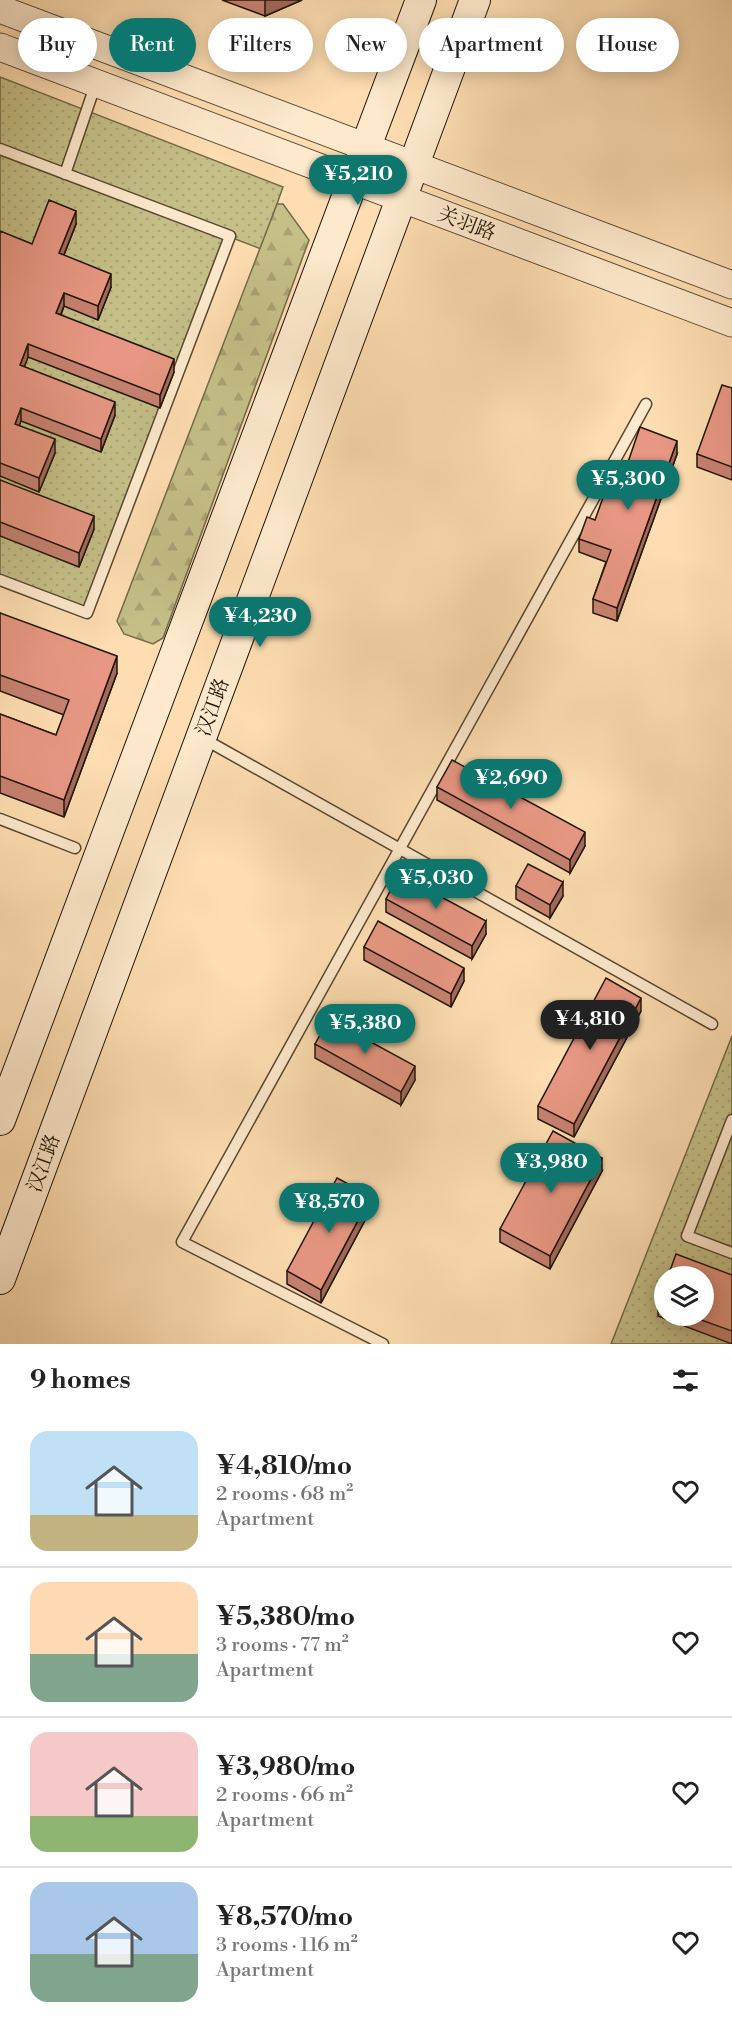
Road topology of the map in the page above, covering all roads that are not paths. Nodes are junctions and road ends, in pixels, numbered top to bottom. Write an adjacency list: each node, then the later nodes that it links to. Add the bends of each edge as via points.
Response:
1 (421, 0): 6 (main road)
2 (475, 0): 8 (main road, 汉江路)
3 (0, 9): 6 (street, 关羽路)
4 (0, 47): 5 (street, 关羽路)
5 (96, 83): 9 (lane); 10 (street, 关羽路)
6 (366, 147): 8 (street, 关羽路); 10 (main road)
7 (0, 149): 9 (lane)
8 (414, 165): 11 (main road, 汉江路); 12 (street, 关羽路)
9 (65, 174): 15 (lane, via 230,236 87,614)
10 (353, 180): 11 (street, 关羽路); 21 (main road)
11 (401, 198): 13 (street, 关羽路); 16 (main road, 汉江路)
12 (732, 285)
13 (732, 323)
14 (646, 404): 19 (lane)
15 (0, 580)
16 (201, 737): 19 (lane); 24 (main road, 汉江路)
17 (0, 819): 18 (lane)
18 (75, 848)
19 (399, 848): 20 (lane); 25 (lane, via 182,1242)
20 (712, 1024)
21 (0, 1120)
22 (732, 1120): 23 (lane, via 687,1236)
23 (732, 1253)
24 (0, 1279)
25 (383, 1344)

